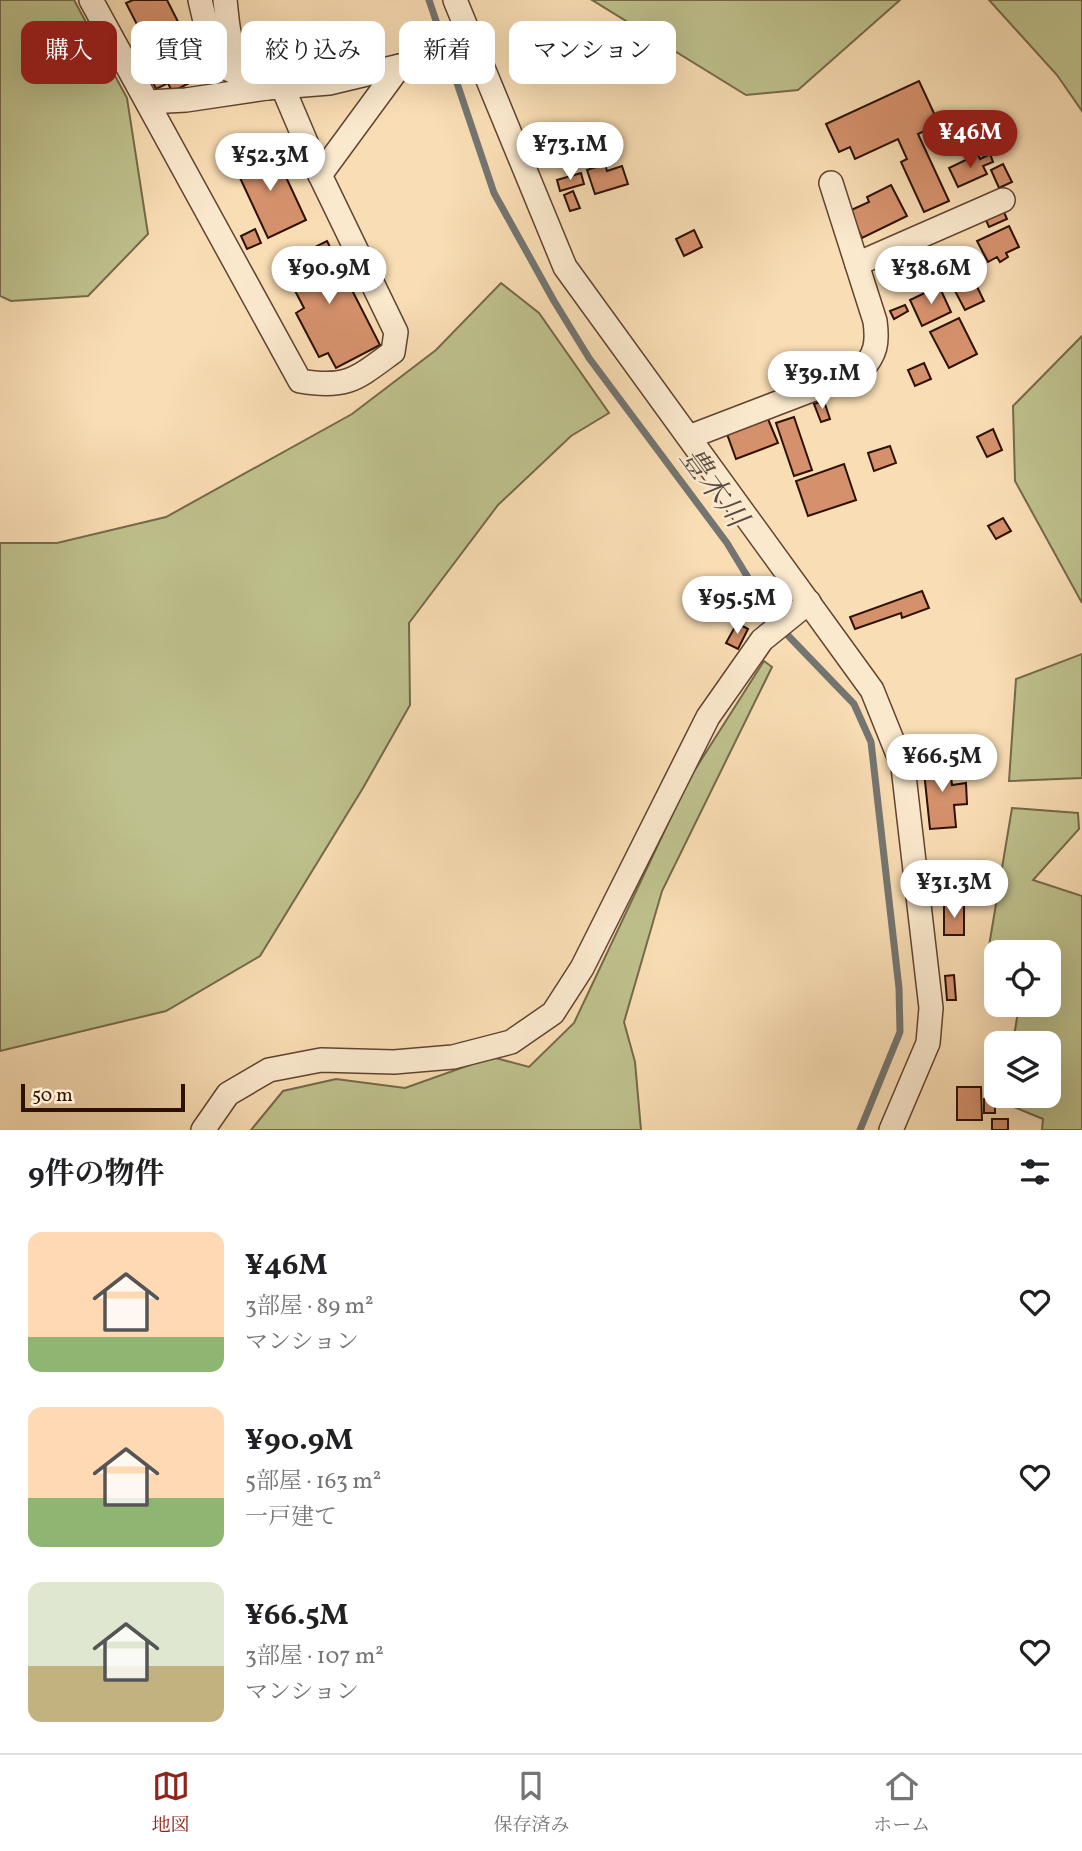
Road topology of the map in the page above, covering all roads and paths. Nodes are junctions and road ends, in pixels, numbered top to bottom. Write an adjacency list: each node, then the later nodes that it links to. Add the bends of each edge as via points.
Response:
1 (91, 0): 12 (street)
2 (200, 0): 8 (street, via 209,38 230,70)
3 (225, 0): 6 (street, via 234,54)
4 (455, 0): 5 (street)
5 (456, 21)
6 (241, 60)
7 (399, 67): 13 (street)
8 (241, 73)
9 (272, 84): 12 (street)
10 (277, 84): 13 (street)
11 (470, 84): 17 (street, via 565,267)
12 (148, 103): 13 (street, via 300,380 325,385 357,379 393,352 396,332)
13 (320, 175)
14 (831, 183): 16 (street)
15 (1003, 200): 16 (street)
16 (857, 264): 17 (street, via 876,321 878,342 861,371)
17 (689, 437): 18 (street)
18 (809, 601): 19 (street, via 762,640 708,717 582,968 553,1013 511,1042 453,1058 321,1060 269,1070 228,1094); 20 (street, via 873,690 903,767 931,1008 928,1042)
19 (202, 1130)
20 (891, 1130)

